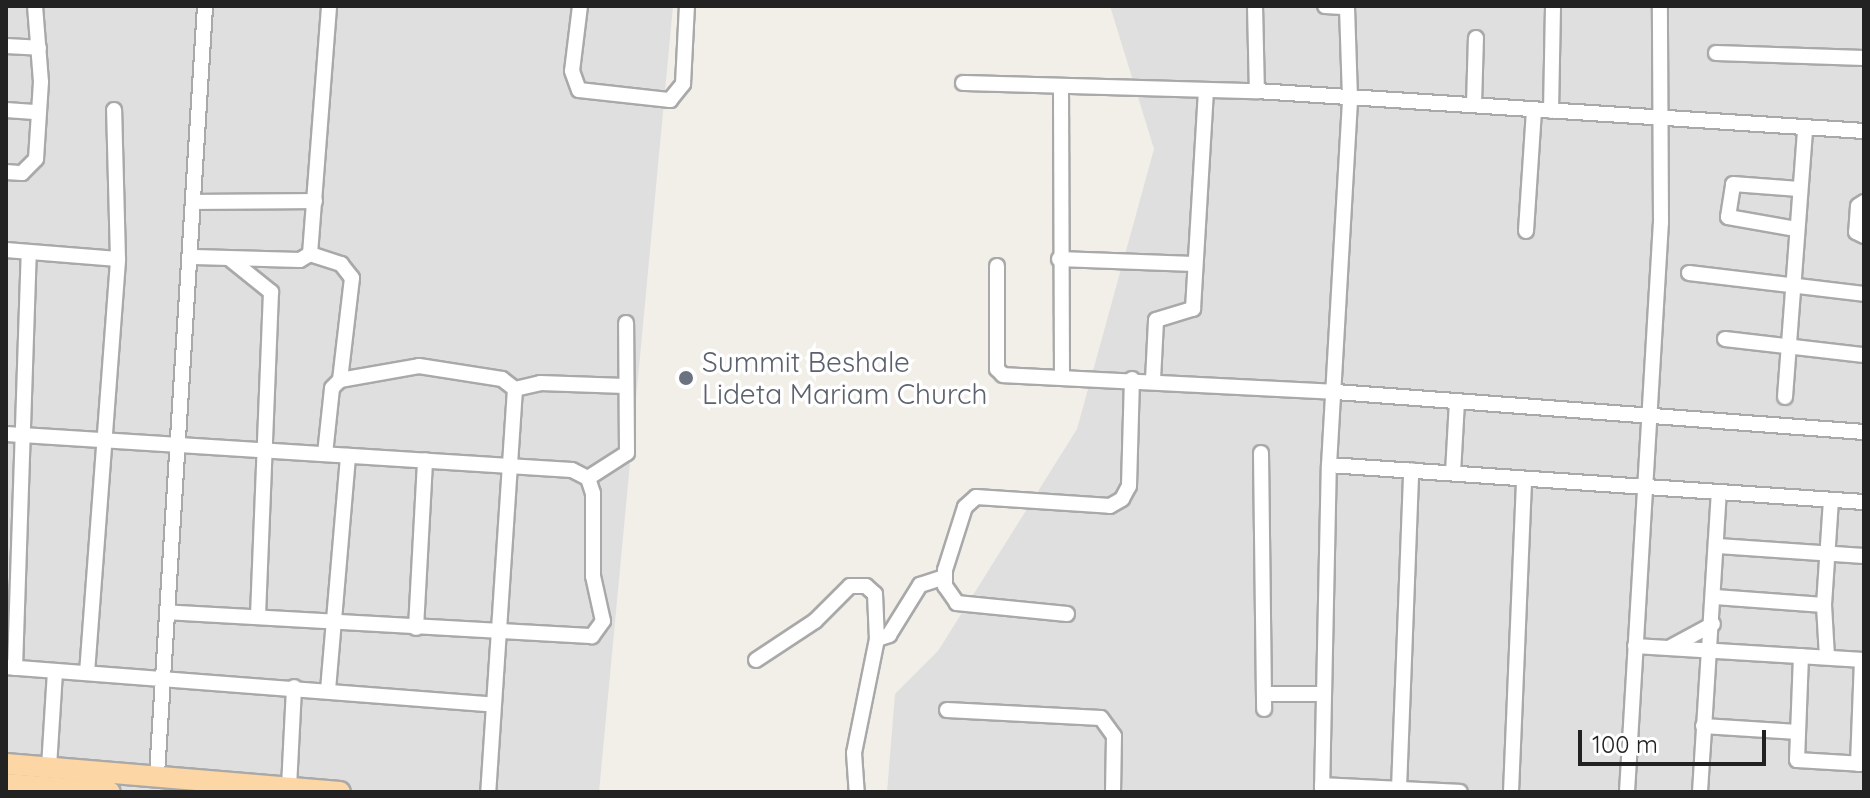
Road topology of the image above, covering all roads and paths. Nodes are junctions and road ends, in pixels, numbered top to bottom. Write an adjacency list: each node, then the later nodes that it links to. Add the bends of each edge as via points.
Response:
1 (35, 6): 13 (street)
2 (205, 6): 33 (street)
3 (329, 6): 32 (street)
4 (580, 6): 5 (street, via 572,71 579,90 670,100 683,84)
5 (687, 6)
6 (1255, 6): 18 (street)
7 (1325, 6): 8 (street)
8 (1347, 6): 20 (street)
9 (1553, 6): 25 (street)
10 (1660, 6): 27 (street)
11 (1476, 38): 21 (street)
12 (6, 46): 13 (street)
13 (39, 48): 26 (street)
14 (1716, 53): 15 (street)
15 (1864, 58)
16 (963, 83): 17 (street)
17 (1061, 88): 19 (street); 44 (street)
18 (1257, 91): 19 (street); 20 (street)
19 (1206, 92): 45 (street)
20 (1350, 98): 21 (street); 60 (street)
21 (1474, 104): 24 (street)
22 (6, 110): 26 (street)
23 (114, 110): 42 (street)
24 (1534, 110): 25 (street); 36 (street)
25 (1551, 111): 27 (street)
26 (38, 112): 30 (street, via 36,159 22,173)
27 (1658, 120): 28 (street); 63 (street, via 1660,248)
28 (1805, 128): 29 (street); 31 (street)
29 (1864, 131)
30 (6, 172)
31 (1799, 189): 35 (street); 35 (street, via 1733,184 1729,203 1734,223)
32 (315, 201): 33 (street); 40 (street)
33 (196, 202): 41 (street)
34 (1864, 202): 37 (street, via 1858,206 1856,232)
35 (1796, 229): 48 (street)
36 (1526, 231)
37 (1864, 236)
38 (6, 250): 39 (street)
39 (29, 252): 42 (street); 66 (street)
40 (310, 254): 43 (street, via 300,260); 56 (street, via 341,264 352,278)
41 (194, 257): 43 (street); 68 (street)
42 (118, 259): 67 (street)
43 (230, 259): 69 (street, via 271,292)
44 (1059, 259): 45 (street); 54 (street)
45 (1194, 264): 57 (street, via 1191,314 1156,320)
46 (997, 266): 54 (street, via 999,373)
47 (1689, 273): 48 (street)
48 (1794, 287): 49 (street); 52 (street)
49 (1864, 294)
50 (626, 323): 58 (street)
51 (1725, 339): 52 (street)
52 (1790, 348): 53 (street); 61 (street)
53 (1864, 355)
54 (1062, 377): 55 (street)
55 (1132, 379): 57 (street); 87 (street, via 1129,486 1122,499 1110,506 969,500)
56 (340, 380): 59 (street, via 419,366 502,379); 71 (street, via 332,388)
57 (1153, 380): 60 (street)
58 (625, 386): 59 (street, via 540,383); 78 (street, via 627,453)
59 (515, 389): 74 (street)
60 (1336, 392): 62 (street); 75 (street)
61 (1785, 397)
62 (1457, 401): 63 (street); 77 (street)
63 (1646, 415): 64 (street); 80 (street)
64 (1864, 432)
65 (6, 434): 66 (street)
66 (26, 435): 67 (street); 105 (street)
67 (102, 440): 68 (street); 107 (street)
68 (178, 446): 69 (street); 90 (street)
69 (264, 451): 71 (street); 92 (street)
70 (1261, 453): 111 (street, via 1264,701)
71 (325, 454): 72 (street)
72 (348, 456): 73 (street); 93 (street)
73 (425, 460): 74 (street); 95 (street)
74 (511, 464): 78 (street, via 582,472); 96 (street)
75 (1329, 465): 76 (street); 111 (street)
76 (1411, 470): 77 (street); 124 (street)
77 (1453, 473): 79 (street)
78 (588, 478): 96 (street, via 601,630 575,637)
79 (1524, 480): 80 (street); 131 (street)
80 (1643, 486): 81 (street); 98 (street)
81 (1719, 493): 82 (street); 84 (street)
82 (1831, 500): 83 (street); 85 (street)
83 (1864, 502)
84 (1718, 546): 85 (street); 88 (street)
85 (1827, 553): 86 (street); 89 (street)
86 (1864, 556)
87 (944, 577): 91 (street, via 957,603); 97 (street, via 920,585 889,635)
88 (1715, 597): 89 (street); 94 (street)
89 (1824, 605): 102 (street)
90 (168, 612): 92 (street); 108 (street)
91 (1067, 614)
92 (258, 616): 93 (street)
93 (334, 624): 95 (street); 110 (street)
94 (1713, 624): 99 (street); 100 (street)
95 (416, 628): 96 (street)
96 (497, 633): 112 (street)
97 (877, 639): 103 (street, via 875,594 866,586 850,586 815,621); 128 (street, via 854,753)
98 (1635, 646): 99 (street); 132 (street)
99 (1669, 649): 100 (street)
100 (1712, 651): 101 (street); 114 (street)
101 (1801, 656): 102 (street); 115 (street)
102 (1827, 657): 104 (street)
103 (756, 660)
104 (1863, 660): 117 (street)
105 (10, 668): 106 (street)
106 (55, 672): 107 (street); 118 (street)
107 (87, 673): 108 (street)
108 (163, 680): 109 (street); 119 (street)
109 (294, 687): 110 (street); 121 (street)
110 (328, 690): 112 (street)
111 (1324, 694): 123 (street)
112 (492, 704): 127 (street)
113 (947, 710): 129 (street, via 1101,718 1114,736)
114 (1703, 726): 115 (street); 133 (street)
115 (1798, 732): 117 (street, via 1801,763)
116 (6, 764): 118 (main road)
117 (1861, 764)
118 (49, 767): 119 (main road)
119 (157, 774): 121 (main road)
120 (6, 784): 122 (main road)
121 (289, 787): 126 (main road)
122 (34, 789): 125 (main road)
123 (1322, 789): 124 (street)
124 (1399, 789): 130 (street)
125 (110, 792)
126 (340, 792)
127 (488, 792)
128 (857, 792)
129 (1113, 792)
130 (1460, 792)
131 (1511, 792)
132 (1627, 792)
133 (1700, 792)

